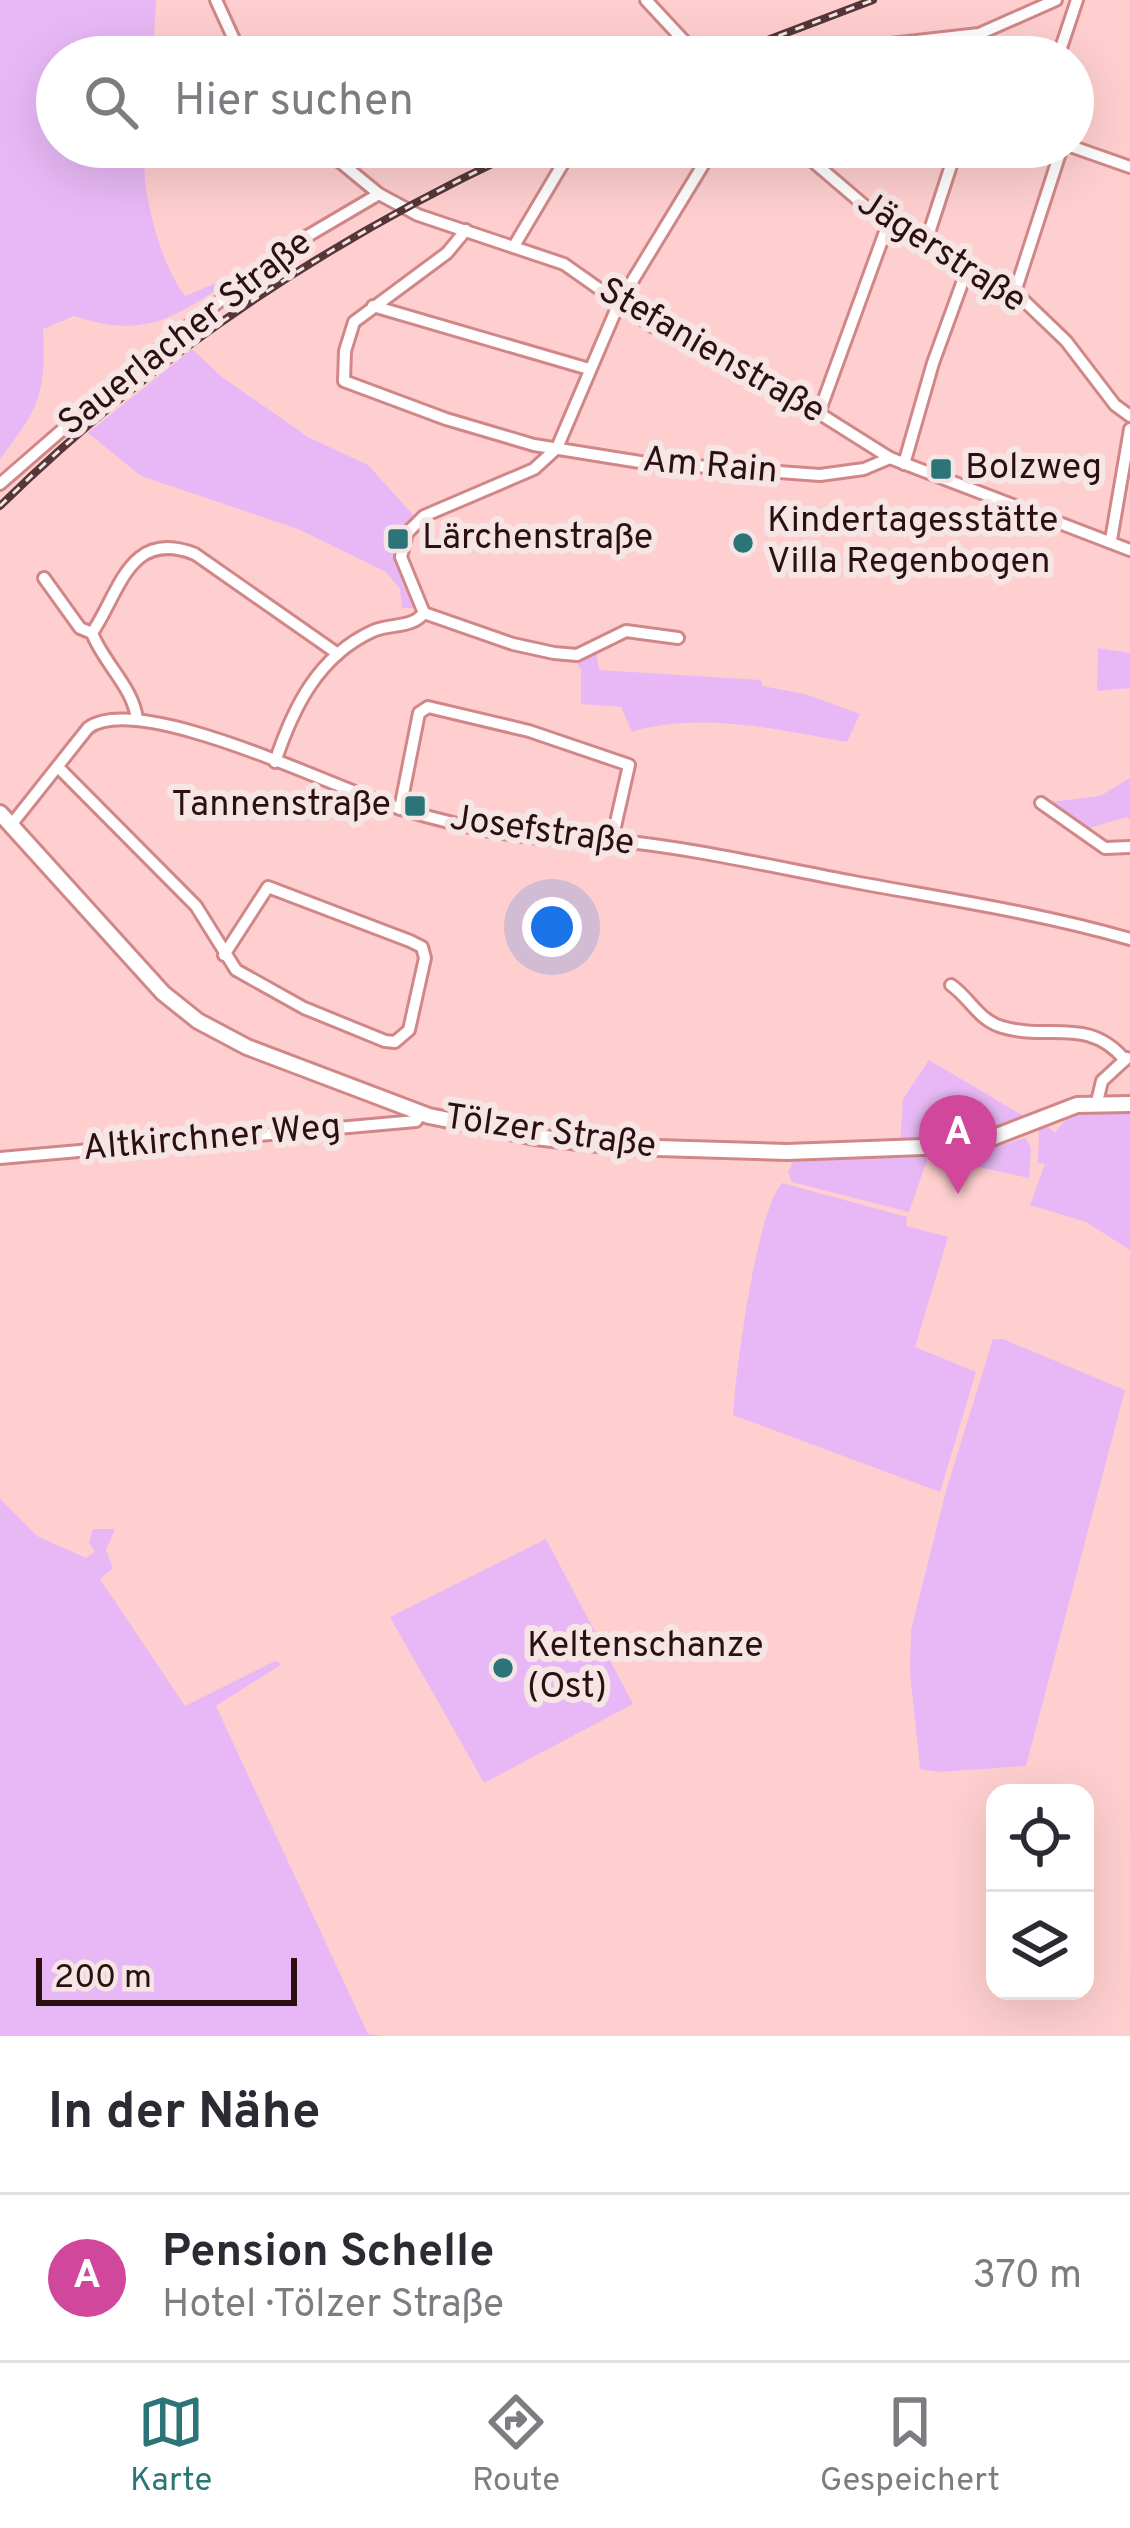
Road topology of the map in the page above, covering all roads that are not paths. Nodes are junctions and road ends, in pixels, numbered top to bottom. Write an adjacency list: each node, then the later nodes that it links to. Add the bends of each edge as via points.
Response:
1 (216, 0): 5 (street)
2 (646, 0): 6 (street)
3 (1056, 0): 7 (street)
4 (1077, 0): 8 (street)
5 (232, 36)
6 (679, 36)
7 (961, 36)
8 (1065, 36)
9 (1094, 154): 10 (street)
10 (1130, 167)
11 (347, 168): 17 (street, Stefanienstraße)
12 (560, 168): 21 (street)
13 (701, 168): 24 (street)
14 (819, 168): 18 (street, Jägerstraße)
15 (950, 168): 20 (street)
16 (1055, 168): 23 (street)
17 (379, 194): 19 (street, Stefanienstraße); 37 (street, Sauerlacher Straße, via 261,268)
18 (889, 221): 20 (street, Jägerstraße); 27 (street)
19 (466, 230): 21 (street, Stefanienstraße); 25 (street)
20 (926, 242): 22 (street, Jägerstraße)
21 (514, 246): 24 (street, Stefanienstraße, via 563,264)
22 (968, 267): 23 (street, Jägerstraße); 34 (street)
23 (1015, 292): 28 (street, Jägerstraße)
24 (619, 303): 26 (street); 27 (street, Stefanienstraße, via 668,334 725,354)
25 (373, 306): 26 (street); 30 (street, Am Rain, via 354,322 344,381)
26 (589, 369): 32 (street)
27 (819, 413): 31 (street, Stefanienstraße)
28 (1130, 416)
29 (1130, 429): 38 (street)
30 (534, 445): 32 (street, Am Rain); 35 (street)
31 (865, 445): 33 (street, Stefanienstraße); 36 (street)
32 (556, 448): 35 (street); 36 (street, Am Rain, via 820,476)
33 (890, 458): 34 (street, Stefanienstraße); 36 (street, Am Rain)
34 (904, 464): 38 (street, Stefanienstraße)
35 (534, 469): 41 (street, via 424,516 407,533 401,557)
36 (864, 469)
37 (0, 484)
38 (1111, 540): 39 (street, Stefanienstraße)
39 (1130, 550)
40 (44, 578): 42 (street)
41 (424, 613): 43 (street, via 554,653 577,655 626,631); 44 (street, via 370,632)
42 (92, 633): 44 (street, via 130,566 174,548 195,554); 45 (street, via 135,703)
43 (678, 638)
44 (338, 654): 46 (street, via 299,700)
45 (136, 720): 46 (street, Josefstraße, via 208,735); 47 (street, Josefstraße, via 96,722)
46 (275, 762): 49 (street, Josefstraße)
47 (58, 767): 50 (street, Josefstraße); 54 (street, via 196,906)
48 (1041, 803): 52 (street, via 1105,848)
49 (400, 808): 51 (street, Josefstraße, via 529,837); 51 (street, via 419,712 428,707 629,765)
50 (5, 819): 59 (main road, Tölzer Straße, via 198,1021)
51 (612, 840): 53 (street, Josefstraße)
52 (1130, 847)
53 (1130, 939)
54 (224, 955): 54 (street, via 304,1008 394,1042 409,1030 424,952 268,887)
55 (951, 986): 56 (street, via 991,1023 1087,1033)
56 (1128, 1058): 57 (street, via 1102,1082)
57 (1097, 1102): 58 (main road, Tölzer Straße); 59 (main road, Tölzer Straße, via 974,1142 787,1152 602,1144)
58 (1130, 1105)
59 (421, 1114): 60 (street, Altkirchner Weg, via 416,1121)
60 (0, 1158)

